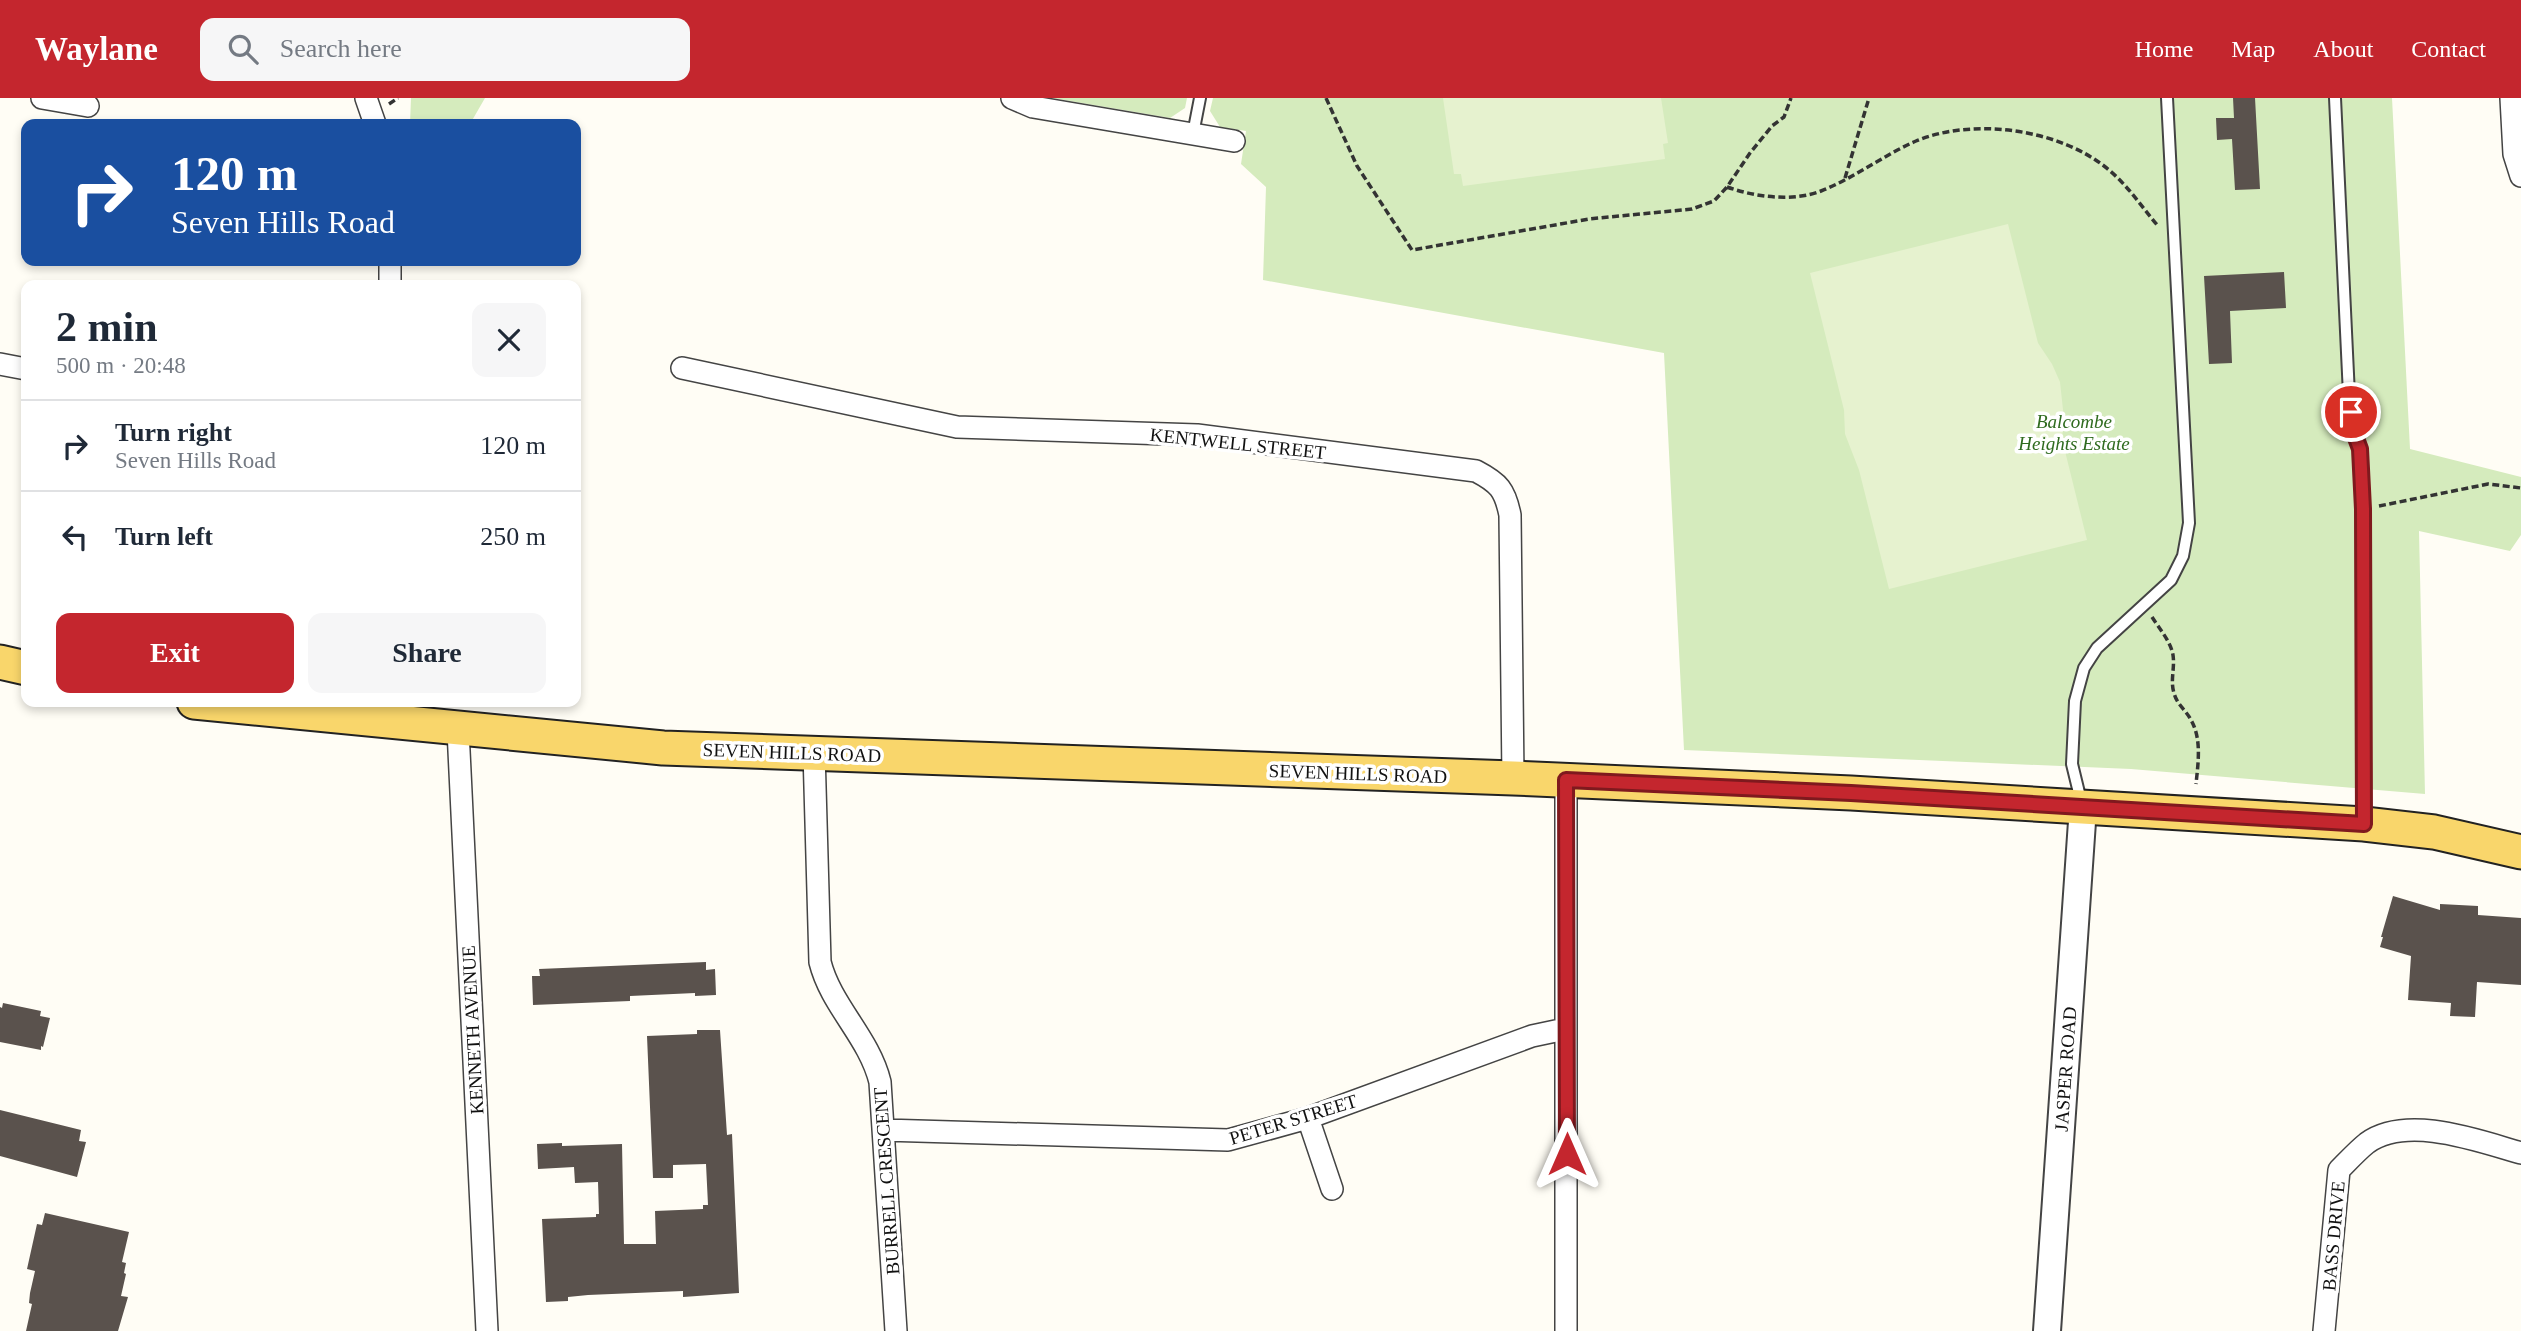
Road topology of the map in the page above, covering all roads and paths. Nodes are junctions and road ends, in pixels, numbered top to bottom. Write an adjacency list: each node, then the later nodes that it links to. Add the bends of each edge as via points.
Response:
1 (42, 98): 10 (street)
2 (1012, 98): 11 (street, via 1033,107)
3 (1200, 98): 11 (lane)
4 (1326, 98): 15 (path, via 1357,166 1412,250 1589,219 1692,209 1713,201)
5 (1791, 98): 15 (path, via 1784,117 1750,153)
6 (1870, 98): 14 (path)
7 (2166, 98): 16 (lane)
8 (2336, 98): 21 (lane, via 2349,395 2360,449)
9 (2511, 98): 13 (street, via 2514,154)
10 (88, 106)
11 (1193, 134): 12 (street)
12 (1234, 141)
13 (2521, 176)
14 (1845, 178): 15 (path, via 1820,191 1795,196 1763,196); 16 (path, via 1918,141 1957,131 2025,131 2108,169)
15 (1727, 187)
16 (2174, 245): 22 (lane, via 2189,523 2183,556 2171,580)
17 (0, 364): 18 (street)
18 (21, 368)
19 (682, 368): 28 (street, KENTWELL STREET, via 957,427 1197,435 1476,471 1506,494 1510,516)
20 (2521, 488): 21 (path, via 2488,484)
21 (2363, 509): 32 (lane)
22 (2145, 605): 30 (path, via 2172,651 2172,690 2195,731); 31 (lane, via 2089,658 2078,687 2072,764)
23 (0, 662): 24 (main road)
24 (21, 667)
25 (241, 707): 26 (main road, SEVEN HILLS ROAD)
26 (458, 730): 27 (main road, SEVEN HILLS ROAD, via 663,748); 39 (street, KENNETH AVENUE)
27 (814, 752): 28 (main road, SEVEN HILLS ROAD); 36 (street, BURRELL CRESCENT, via 820,962 877,1070)
28 (1513, 778): 29 (main road, SEVEN HILLS ROAD)
29 (1566, 780): 31 (main road, SEVEN HILLS ROAD); 34 (street)
30 (2196, 784)
31 (2083, 807): 32 (main road, SEVEN HILLS ROAD); 42 (street, JASPER ROAD)
32 (2364, 824): 33 (main road, SEVEN HILLS ROAD, via 2434,832)
33 (2521, 852)
34 (1565, 1029): 35 (street, PETER STREET, via 1532,1036); 41 (street)
35 (1308, 1118): 36 (street, PETER STREET, via 1215,1141); 38 (street)
36 (884, 1130): 40 (street, BURRELL CRESCENT)
37 (2521, 1153): 43 (street, BASS DRIVE, via 2444,1132 2397,1131 2369,1142 2339,1170)
38 (1332, 1189)
39 (486, 1331)
40 (896, 1331)
41 (1566, 1331)
42 (2047, 1331)
43 (2324, 1331)

